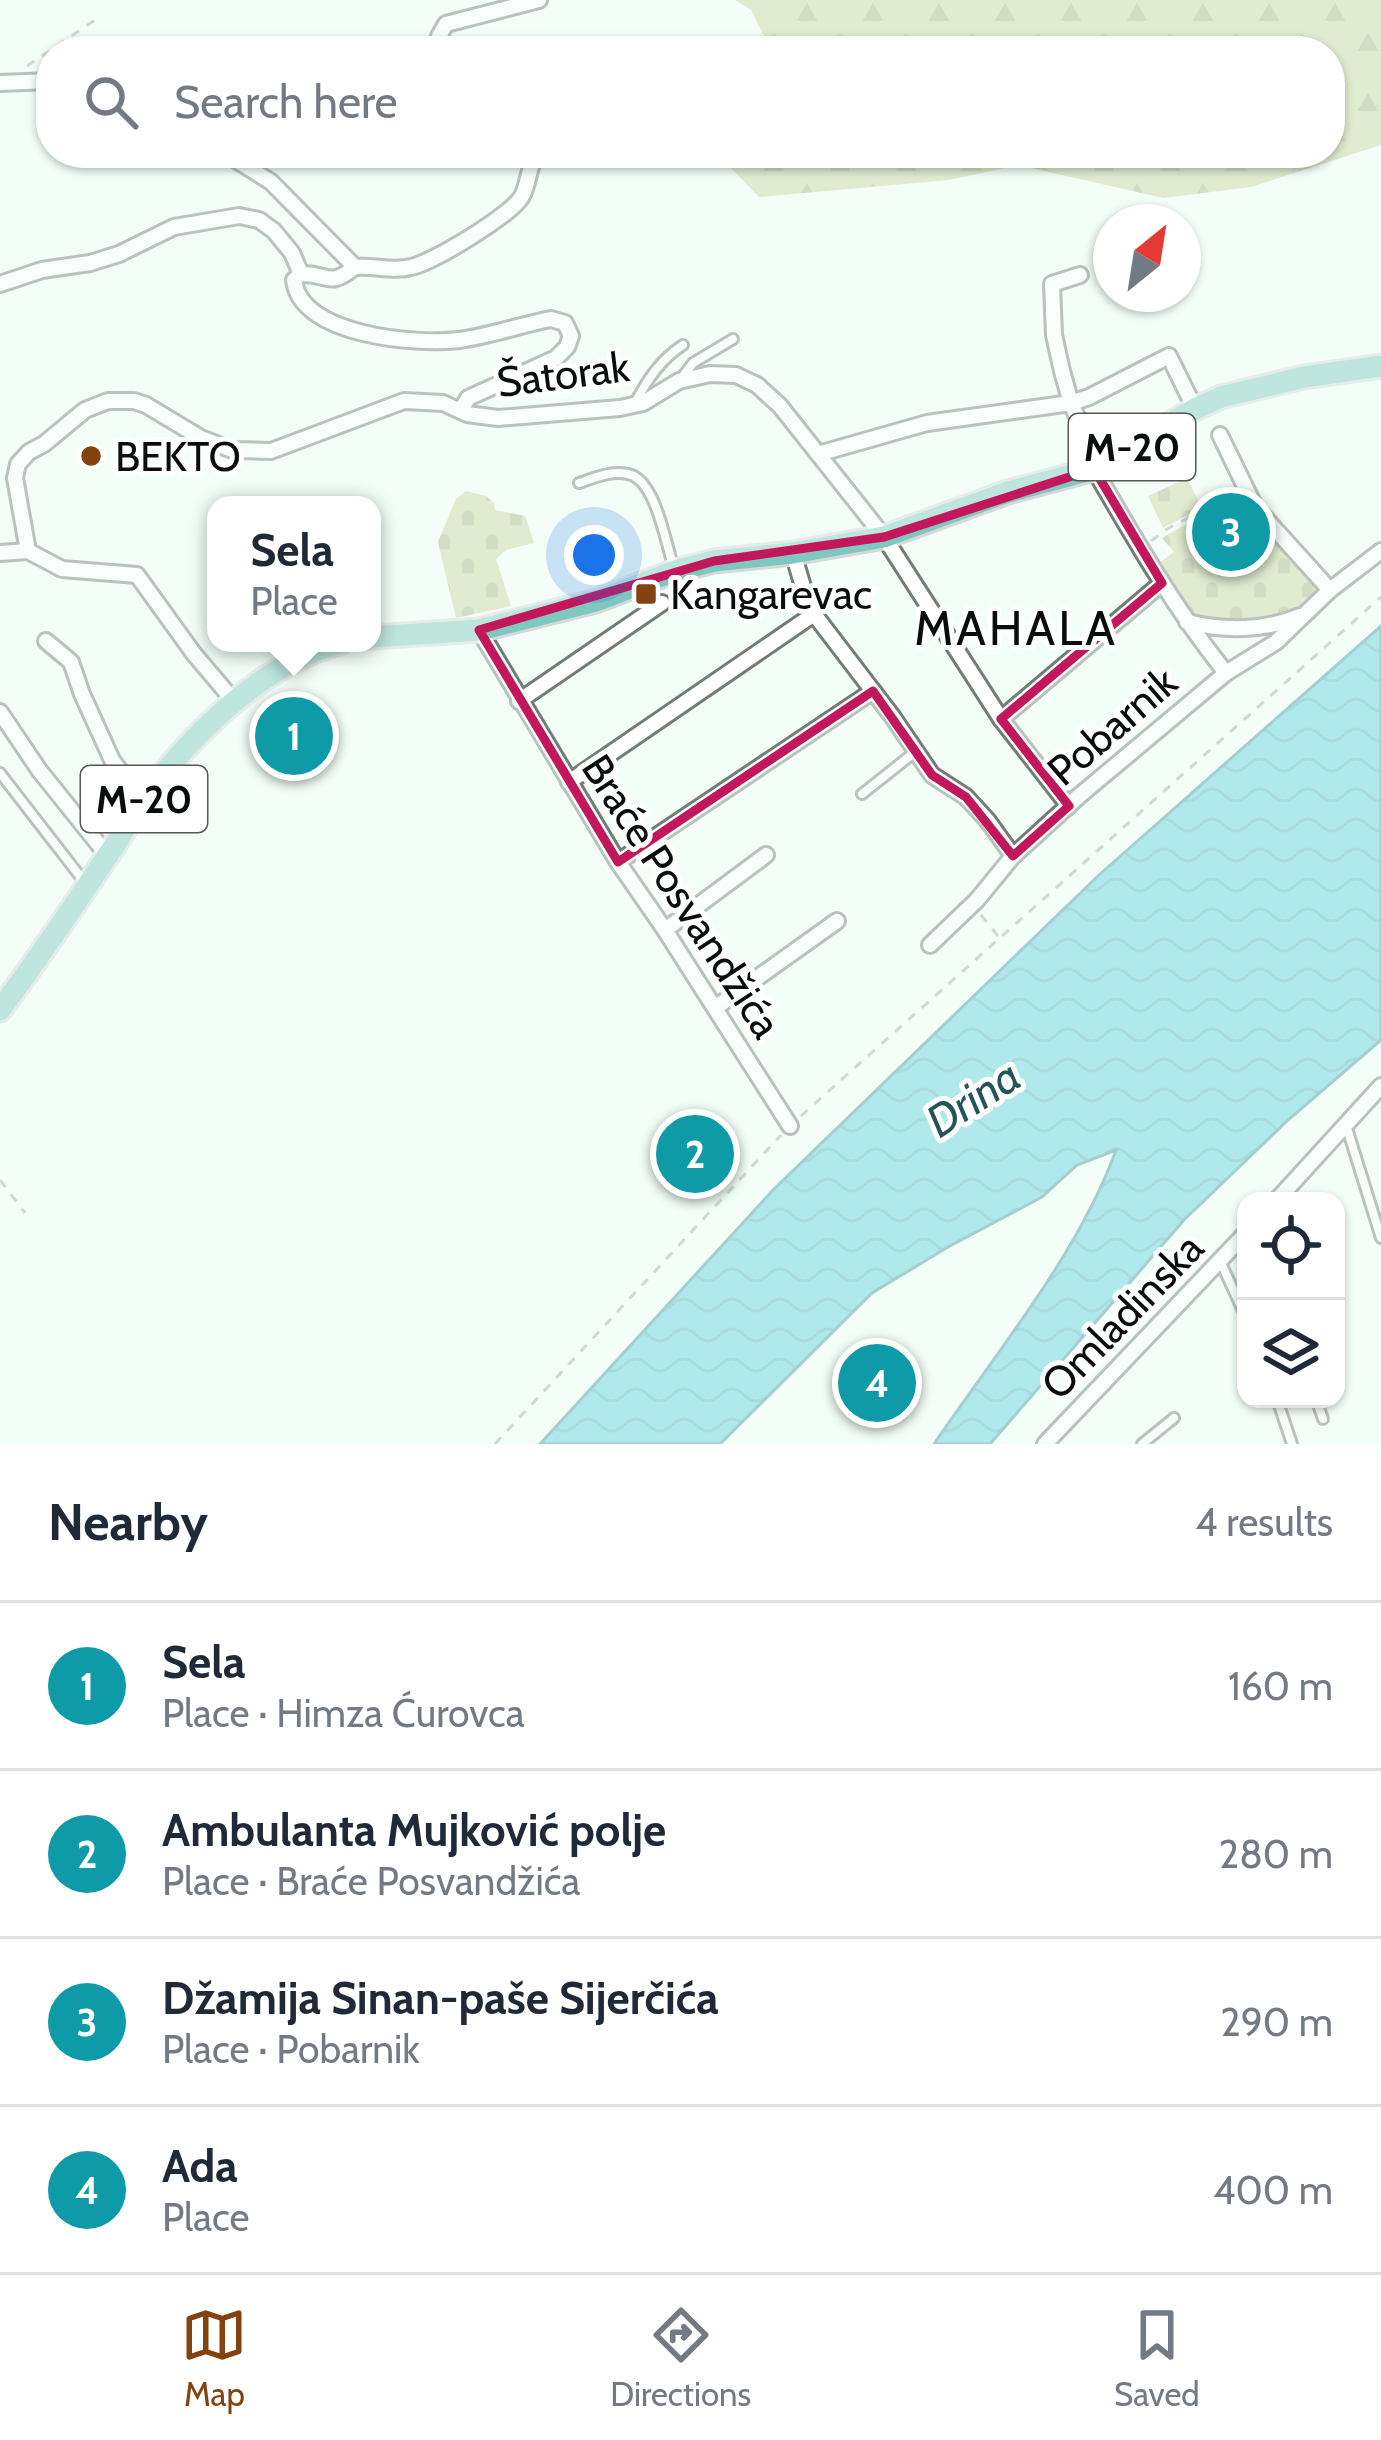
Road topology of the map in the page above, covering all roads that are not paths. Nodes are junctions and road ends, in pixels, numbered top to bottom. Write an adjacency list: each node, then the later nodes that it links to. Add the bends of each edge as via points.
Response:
1 (539, 0): 2 (street, via 446,24)
2 (439, 36)
3 (36, 82): 4 (street)
4 (2, 83)
5 (249, 168): 7 (street)
6 (529, 168): 7 (street, via 521,199 443,256 392,271)
7 (355, 267): 8 (street, via 330,280)
8 (301, 274): 10 (street, via 274,231 239,216 175,227 119,254); 18 (street, via 295,290 318,317 374,337 458,340 551,319 565,323 571,336 556,358 468,398)
9 (1079, 274): 15 (street, via 1052,284 1054,335)
10 (0, 284)
11 (733, 339): 14 (lane)
12 (683, 345): 16 (lane)
13 (1381, 366): 17 (main road, M-20, via 1246,390)
14 (679, 381): 16 (street, Šatorak); 20 (street, Šatorak, via 736,375 758,386)
15 (1071, 403): 17 (street, via 1169,356); 20 (street, via 927,423); 21 (street)
16 (634, 405): 18 (street, Šatorak, via 498,418)
17 (1195, 409): 21 (main road, M-20)
18 (460, 410): 24 (street, Šatorak, via 404,401 271,451 232,450 146,405 108,401 18,464)
19 (1220, 434): 30 (street, via 1255,507)
20 (818, 454): 23 (street, Šatorak)
21 (1096, 468): 23 (main road, M-20); 29 (street)
22 (579, 483): 28 (lane, via 628,473 642,480)
23 (884, 537): 27 (main road, M-20); 44 (street, Šatorak)
24 (28, 551): 26 (street); 41 (street, via 62,569 137,575)
25 (1381, 551): 30 (street, Pobarnik)
26 (0, 553)
27 (793, 553): 28 (main road, M-20); 32 (street)
28 (675, 571): 35 (main road, M-20)
29 (1162, 583): 34 (street); 44 (street)
30 (1330, 590): 33 (street, Pobarnik)
31 (662, 604): 42 (street)
32 (814, 614): 40 (street); 47 (street)
33 (1302, 615): 34 (street, Pobarnik, via 1238,628); 39 (street, Pobarnik)
34 (1187, 622): 39 (street)
35 (479, 630): 36 (main road, M-20); 42 (street, Braće Posvandžića)
36 (381, 636)
37 (46, 641): 49 (street, via 71,662 112,760)
38 (315, 652): 41 (main road, M-20)
39 (1226, 673): 50 (street, Pobarnik)
40 (872, 691): 45 (street); 54 (street)
41 (233, 700): 49 (main road, M-20)
42 (519, 701): 47 (street, Braće Posvandžića)
43 (0, 712): 51 (street)
44 (1001, 719): 50 (street, Šatorak)
45 (916, 752): 48 (lane); 53 (street, via 932,775 966,797)
46 (0, 773): 55 (lane)
47 (569, 782): 54 (street, Braće Posvandžića)
48 (862, 794)
49 (142, 801): 51 (main road, M-20)
50 (1069, 806): 53 (street, Pobarnik)
51 (108, 856): 55 (main road, M-20)
52 (766, 856): 57 (street)
53 (1012, 856): 58 (street, Pobarnik)
54 (618, 862): 57 (street, Braće Posvandžića)
55 (87, 885): 60 (main road, M-20)
56 (837, 921): 59 (street)
57 (664, 930): 59 (street, Braće Posvandžića)
58 (930, 945)
59 (715, 1008): 63 (street, Braće Posvandžića)
60 (0, 1010)
61 (1381, 1085): 62 (street)
62 (1345, 1123): 64 (street); 65 (lane)
63 (790, 1126)
64 (1284, 1192)
65 (1381, 1238)
66 (1237, 1243): 67 (street, Omladinska)
67 (1220, 1262): 68 (lane); 73 (street, Omladinska)
68 (1238, 1300)
69 (1280, 1408): 75 (lane)
70 (1319, 1408): 72 (lane)
71 (1174, 1418): 74 (lane)
72 (1323, 1419)
73 (1045, 1444)
74 (1142, 1444)
75 (1292, 1444)

